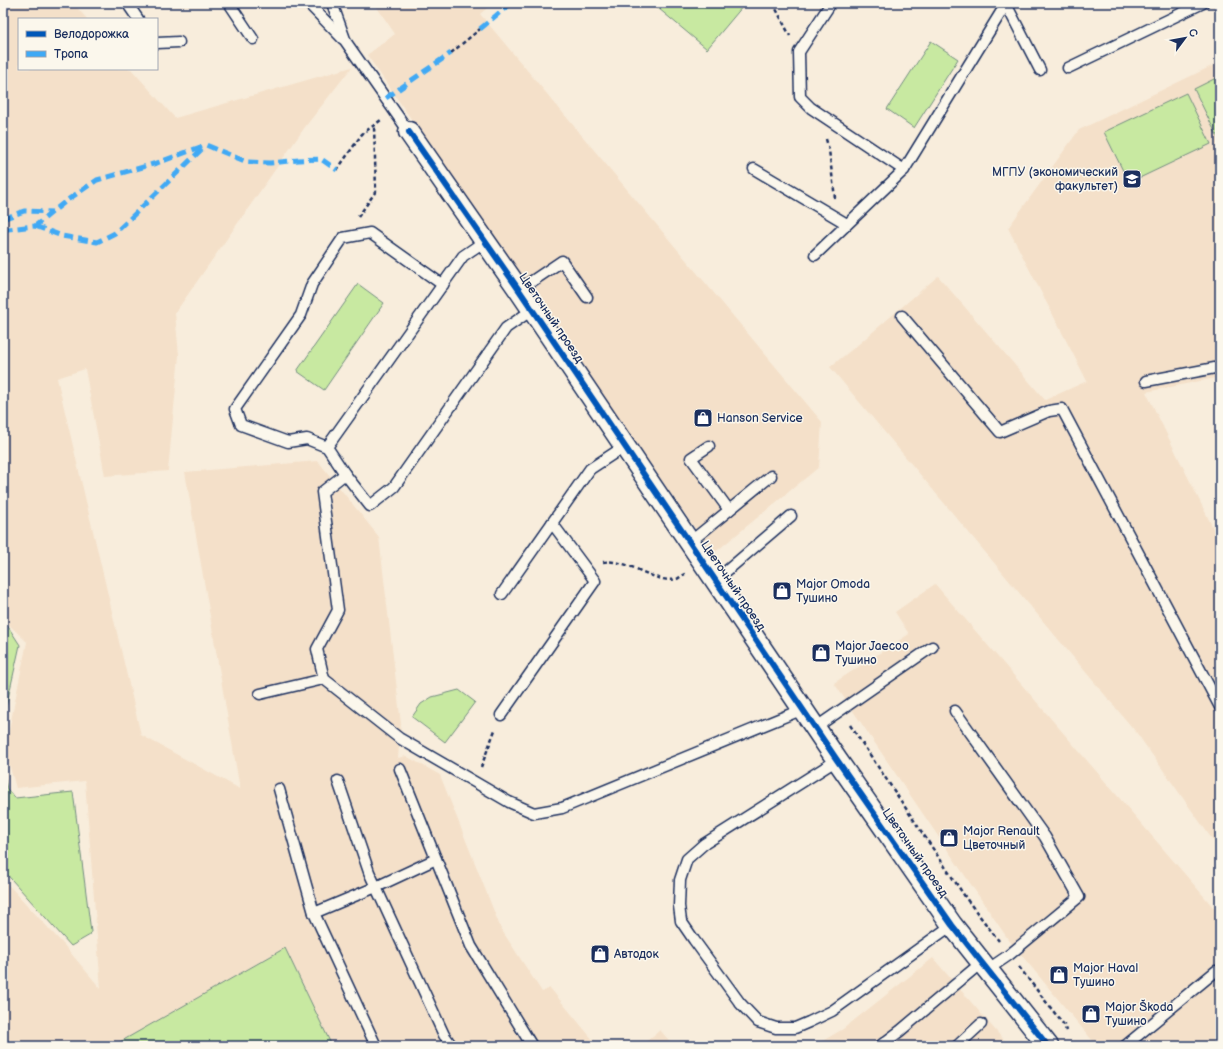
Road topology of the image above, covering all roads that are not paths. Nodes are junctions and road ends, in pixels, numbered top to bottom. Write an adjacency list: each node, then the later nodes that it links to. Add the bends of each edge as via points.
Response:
1 (127, 3): 8 (lane)
2 (229, 3): 9 (lane)
3 (308, 3): 11 (lane)
4 (332, 3): 11 (lane)
5 (831, 3): 17 (lane, via 799,52 800,97 819,114)
6 (1203, 3): 13 (lane)
7 (1008, 4): 14 (lane); 17 (lane)
8 (137, 18)
9 (253, 39)
10 (179, 42): 12 (lane)
11 (346, 42): 15 (lane)
12 (158, 43)
13 (1068, 68)
14 (1040, 70)
15 (409, 132): 19 (street, Цветочный проезд)
16 (754, 169): 18 (lane)
17 (904, 170): 18 (lane)
18 (847, 224): 20 (lane)
19 (484, 241): 21 (lane, via 463,256); 22 (street, Цветочный проезд)
20 (815, 255)
21 (443, 285): 30 (lane); 30 (lane, via 370,233 343,238 312,284 301,315 235,409 241,425 288,442 307,439)
22 (519, 290): 23 (lane, via 562,260); 24 (street, Цветочный проезд)
23 (587, 297)
24 (532, 310): 28 (street, Цветочный проезд); 31 (lane, via 506,328 394,488 370,506)
25 (902, 316): 42 (lane, via 1000,432 1062,409)
26 (1220, 366): 27 (lane)
27 (1146, 381)
28 (625, 446): 35 (lane, via 590,469); 36 (street, Цветочный проезд)
29 (709, 446): 33 (lane, via 691,458)
30 (327, 447): 31 (lane)
31 (345, 474): 40 (lane, via 322,492 338,610 317,649)
32 (771, 476): 33 (lane)
33 (729, 510): 36 (lane)
34 (791, 516): 37 (lane)
35 (552, 523): 38 (lane); 45 (lane, via 595,581)
36 (690, 542): 37 (street, Цветочный проезд)
37 (716, 580): 43 (street, Цветочный проезд)
38 (502, 594)
39 (932, 647): 46 (lane)
40 (324, 679): 41 (lane); 43 (lane, via 400,738 509,802 534,813 562,808)
41 (260, 694)
42 (1220, 707)
43 (803, 709): 46 (street, Цветочный проезд)
44 (956, 711): 55 (lane, via 1045,837 1079,897 1009,955)
45 (501, 715)
46 (815, 728): 47 (street, Цветочный проезд)
47 (837, 760): 54 (street, Цветочный проезд); 54 (lane, via 704,844 687,859 680,880 679,906 681,921 694,940 740,1003 758,1022 776,1028 795,1028 832,1011)
48 (400, 769): 51 (lane)
49 (338, 781): 52 (lane)
50 (279, 789): 53 (lane)
51 (436, 859): 52 (lane); 61 (lane, via 471,946)
52 (376, 887): 53 (lane); 60 (lane, via 444,1035)
53 (314, 913): 59 (lane)
54 (952, 925): 55 (street, Цветочный проезд)
55 (984, 966): 58 (lane); 63 (street, Цветочный проезд)
56 (1216, 971): 64 (lane)
57 (981, 1024): 62 (lane)
58 (887, 1044)
59 (376, 1046)
60 (452, 1046)
61 (532, 1046)
62 (957, 1046)
63 (1048, 1046)
64 (1125, 1046)

